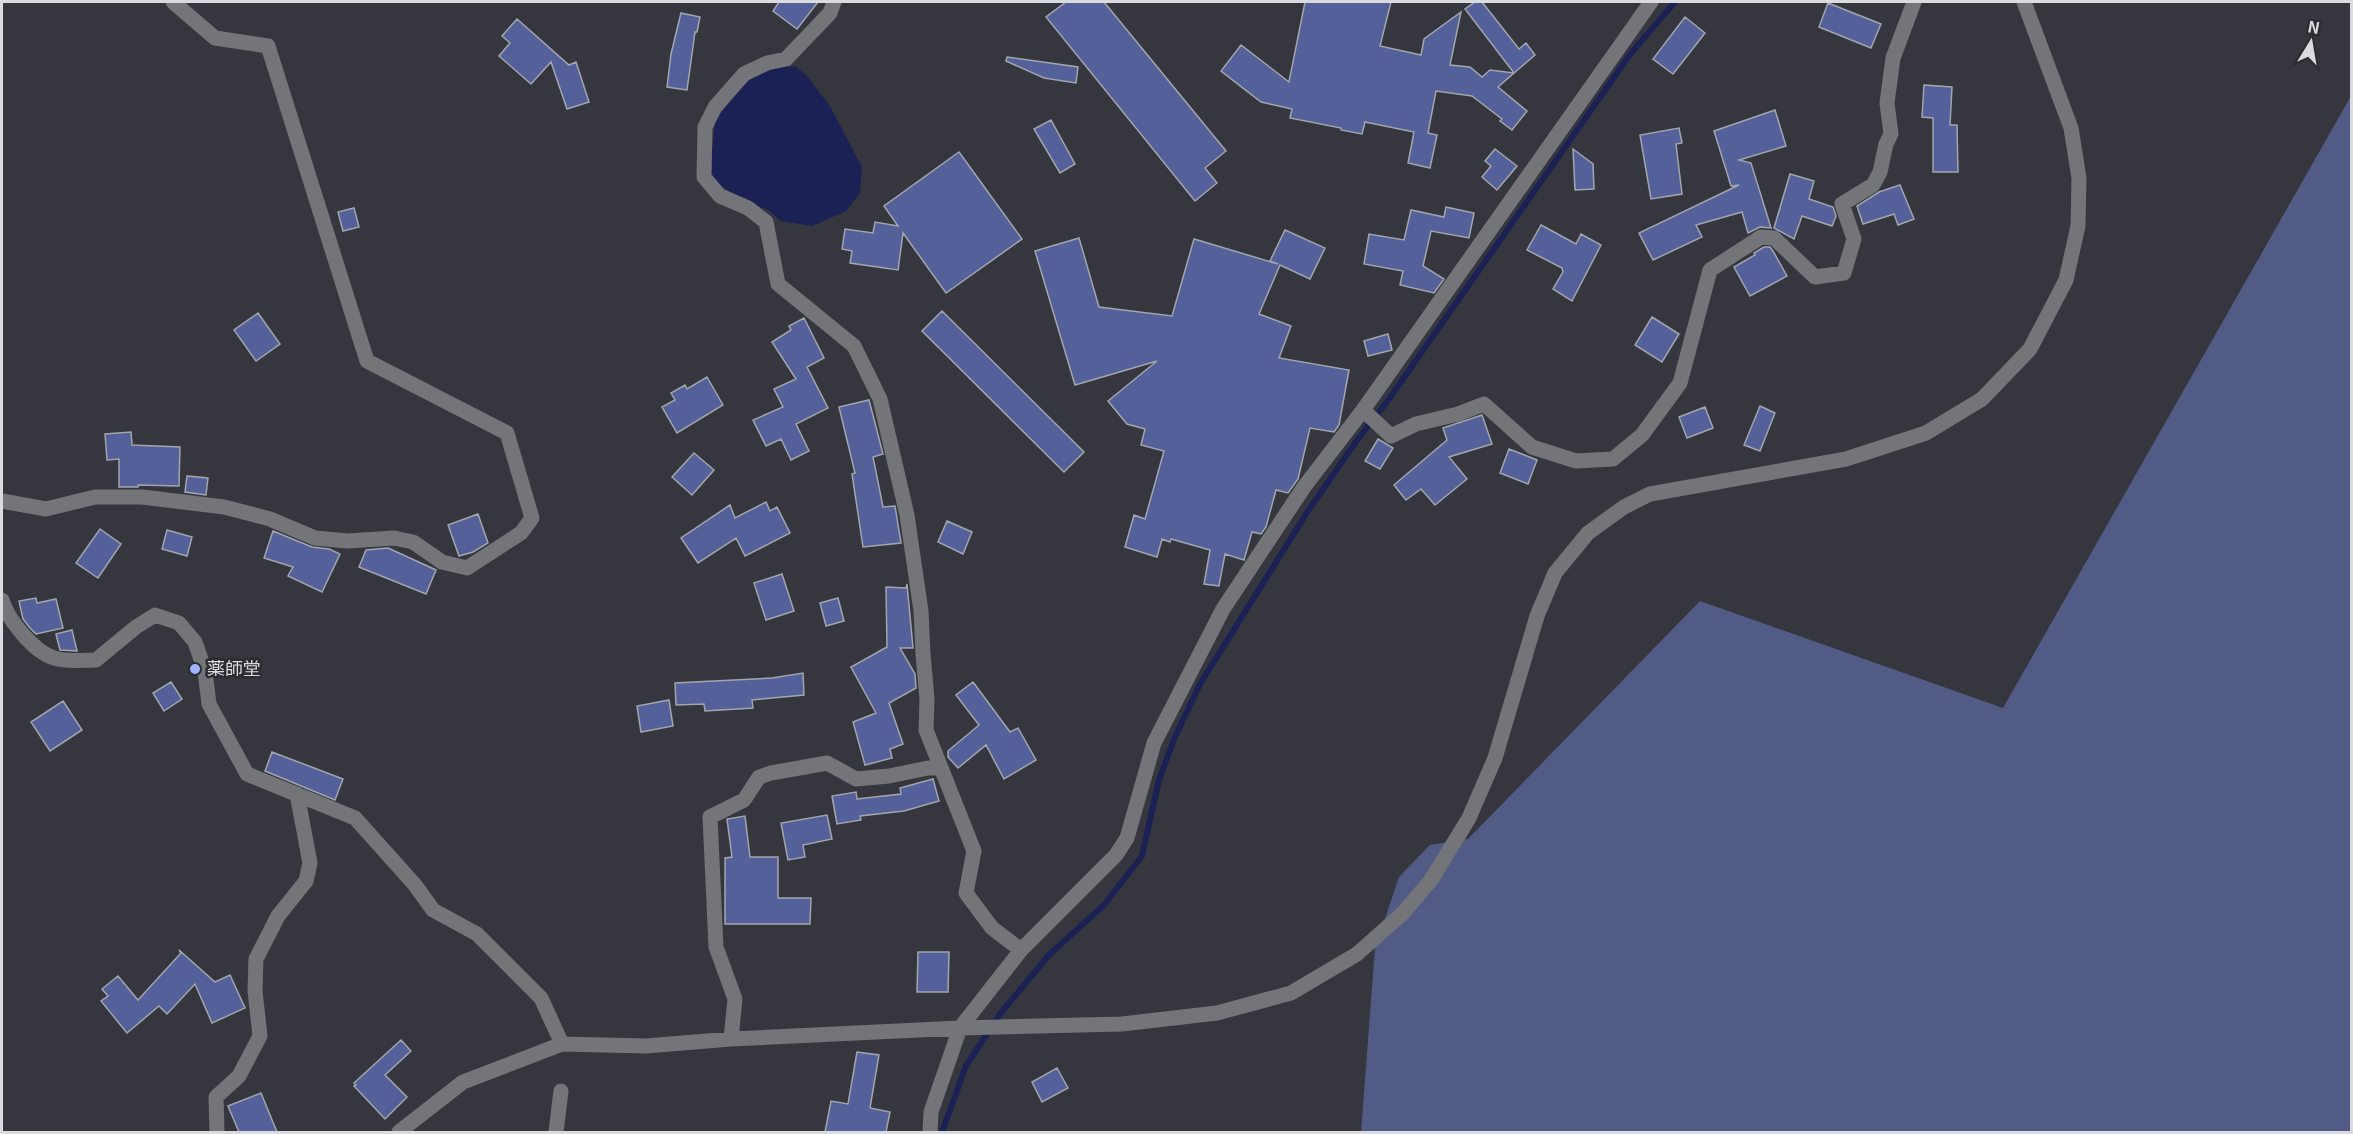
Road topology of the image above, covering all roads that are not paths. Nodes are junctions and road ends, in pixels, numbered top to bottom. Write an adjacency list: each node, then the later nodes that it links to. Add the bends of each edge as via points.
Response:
1 (173, 2): 7 (street, via 215,38 268,46 367,361 507,433 532,518 521,533 467,568 442,562 413,542 394,538 315,538 270,519 224,507 142,496 95,496 46,509)
2 (834, 2): 9 (street, via 830,13 786,59 744,74 715,107 705,127 705,177 720,196 748,208 766,222 778,284 854,346 880,399 907,515 921,611 926,730)
3 (1651, 2): 6 (street)
4 (1914, 2): 6 (street, via 1893,57 1887,103 1891,134 1880,172 1872,184 1842,204 1854,239 1844,273 1815,277 1774,238 1761,237 1710,270 1680,383 1642,435 1613,459 1576,461 1532,447 1484,404 1416,424 1391,436)
5 (2024, 2): 12 (street, via 2071,128 2079,178 2078,226 2066,280 2030,349 1982,399 1926,433 1846,459 1650,494 1588,533 1556,573 1537,616 1495,758 1469,818 1431,880 1403,913 1357,954 1291,993 1217,1013 1122,1024)
6 (1363, 410): 11 (street, via 1304,488 1223,609 1154,743 1127,838 1116,855)
7 (2, 501)
8 (2, 600): 10 (street, via 4,609 32,645 54,658 96,660 155,615 179,623 195,642 205,671 209,704 247,774)
9 (941, 768): 11 (street, via 974,850 966,892 992,928); 13 (street, via 856,779 827,763 771,773 759,777 744,800 710,818 716,947 735,999)
10 (297, 794): 14 (street, via 355,818 415,885 432,910 477,934 541,998); 16 (street, via 310,862 306,881 278,916 256,959 260,1036 239,1076 216,1097)
11 (1021, 950): 12 (street)
12 (960, 1028): 13 (street); 19 (street, via 931,1112)
13 (731, 1039): 14 (street, via 646,1046)
14 (562, 1044): 17 (street, via 463,1082)
15 (561, 1091): 18 (street)
16 (217, 1132)
17 (399, 1132)
18 (556, 1132)
19 (930, 1132)

